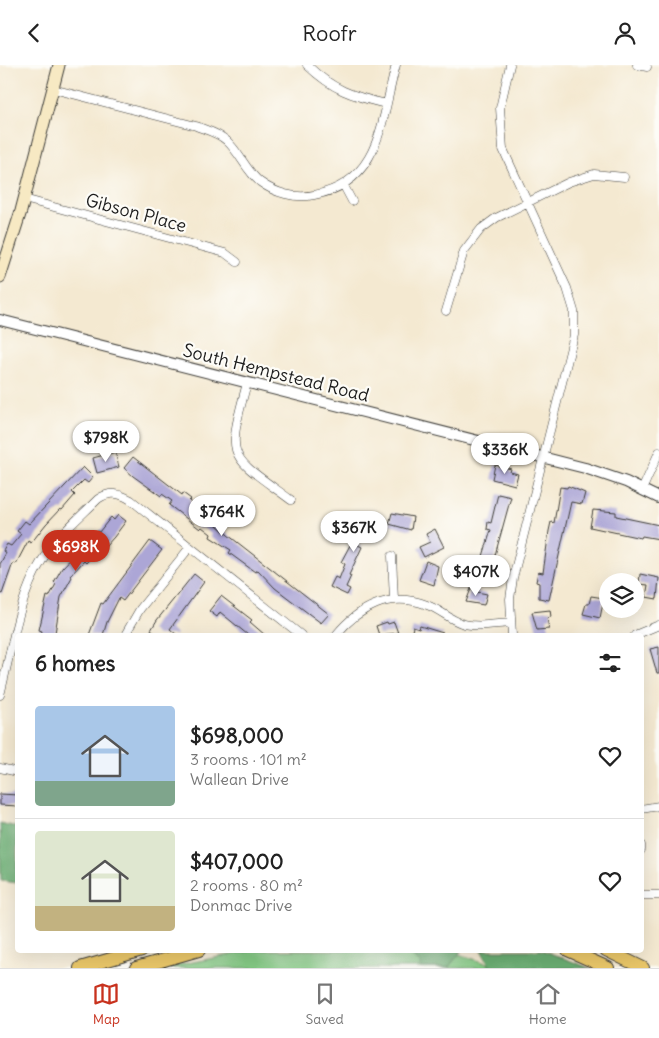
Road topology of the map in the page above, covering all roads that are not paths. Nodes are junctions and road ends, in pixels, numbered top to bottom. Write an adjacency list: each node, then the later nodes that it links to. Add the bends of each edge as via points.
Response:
1 (59, 65): 7 (main road)
2 (308, 65): 8 (street, via 327,82 351,96)
3 (396, 65): 8 (street)
4 (510, 65): 13 (street, via 500,108 500,130 503,149)
5 (637, 65): 6 (street)
6 (646, 67)
7 (53, 89): 10 (street, via 212,132 226,140 251,174 276,191 304,197); 11 (main road)
8 (386, 104): 10 (street, via 373,153 363,169)
9 (624, 177): 13 (street, via 594,174 569,182)
10 (344, 187): 12 (street)
11 (24, 199): 14 (street, Gibson Place, via 225,253); 15 (main road)
12 (352, 201)
13 (527, 203): 16 (street, via 496,218 472,239 464,251); 20 (street, via 567,287 574,311 573,346)
14 (237, 263)
15 (0, 277)
16 (446, 311)
17 (0, 319): 18 (street, South Hempstead Road)
18 (247, 383): 20 (street, South Hempstead Road); 23 (street, via 234,432 235,451 246,467)
19 (659, 452): 21 (street)
20 (544, 458): 21 (street, South Hempstead Road, via 603,473); 27 (street, via 513,578)
21 (642, 490): 22 (street, South Hempstead Road)
22 (659, 498)
23 (291, 500)
24 (190, 547): 29 (street, via 131,500 114,493 98,499 41,562 26,595); 30 (street, via 140,609); 31 (street)
25 (392, 556): 26 (street)
26 (394, 600): 27 (street, via 426,605 468,625); 32 (street, via 363,609)
27 (510, 623): 33 (street)
28 (659, 625): 34 (street)
29 (16, 633)
30 (126, 633)
31 (298, 633)
32 (338, 633)
33 (512, 633)
34 (640, 633)
35 (15, 637): 36 (street)
36 (0, 695)
37 (0, 768): 38 (street)
38 (15, 770)
39 (659, 806): 40 (street)
40 (644, 808)
41 (644, 895): 42 (street)
42 (659, 895)
43 (132, 953): 48 (main road)
44 (188, 953): 49 (main road)
45 (574, 953): 50 (main road)
46 (610, 953): 50 (street)
47 (614, 953): 51 (main road)
48 (80, 968)
49 (136, 968)
50 (607, 968)
51 (643, 968)

